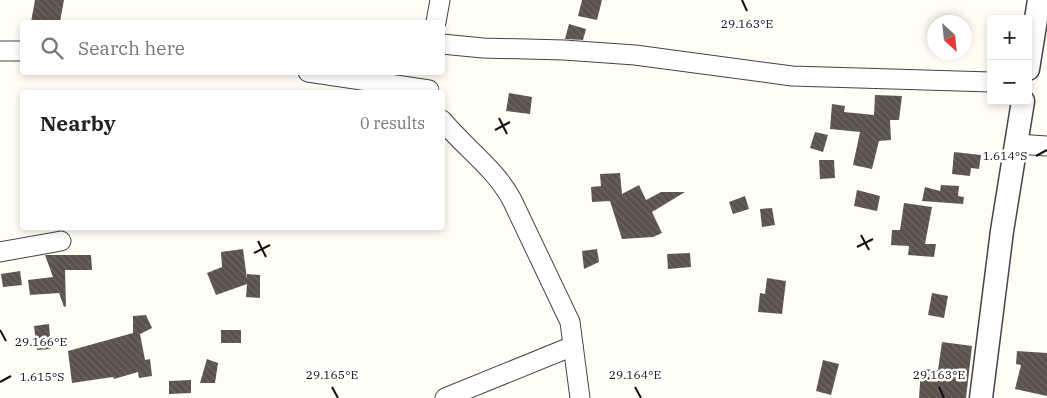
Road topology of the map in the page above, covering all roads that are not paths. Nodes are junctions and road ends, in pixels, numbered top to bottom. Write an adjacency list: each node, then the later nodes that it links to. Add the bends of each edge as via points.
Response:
1 (440, 0): 3 (street)
2 (1039, 0): 7 (street)
3 (436, 20)
4 (445, 44): 9 (street, via 636,55 792,76)
5 (0, 51): 6 (street)
6 (20, 51)
7 (1029, 60)
8 (336, 75): 10 (street)
9 (987, 82)
10 (428, 85)
11 (1023, 105): 13 (street)
12 (445, 124): 17 (street, via 502,181 562,302)
13 (1017, 144): 14 (street); 20 (street, via 1002,231)
14 (1047, 146)
15 (61, 241): 16 (street)
16 (0, 252)
17 (574, 346): 18 (street); 19 (street)
18 (445, 398)
19 (580, 398)
20 (982, 398)

